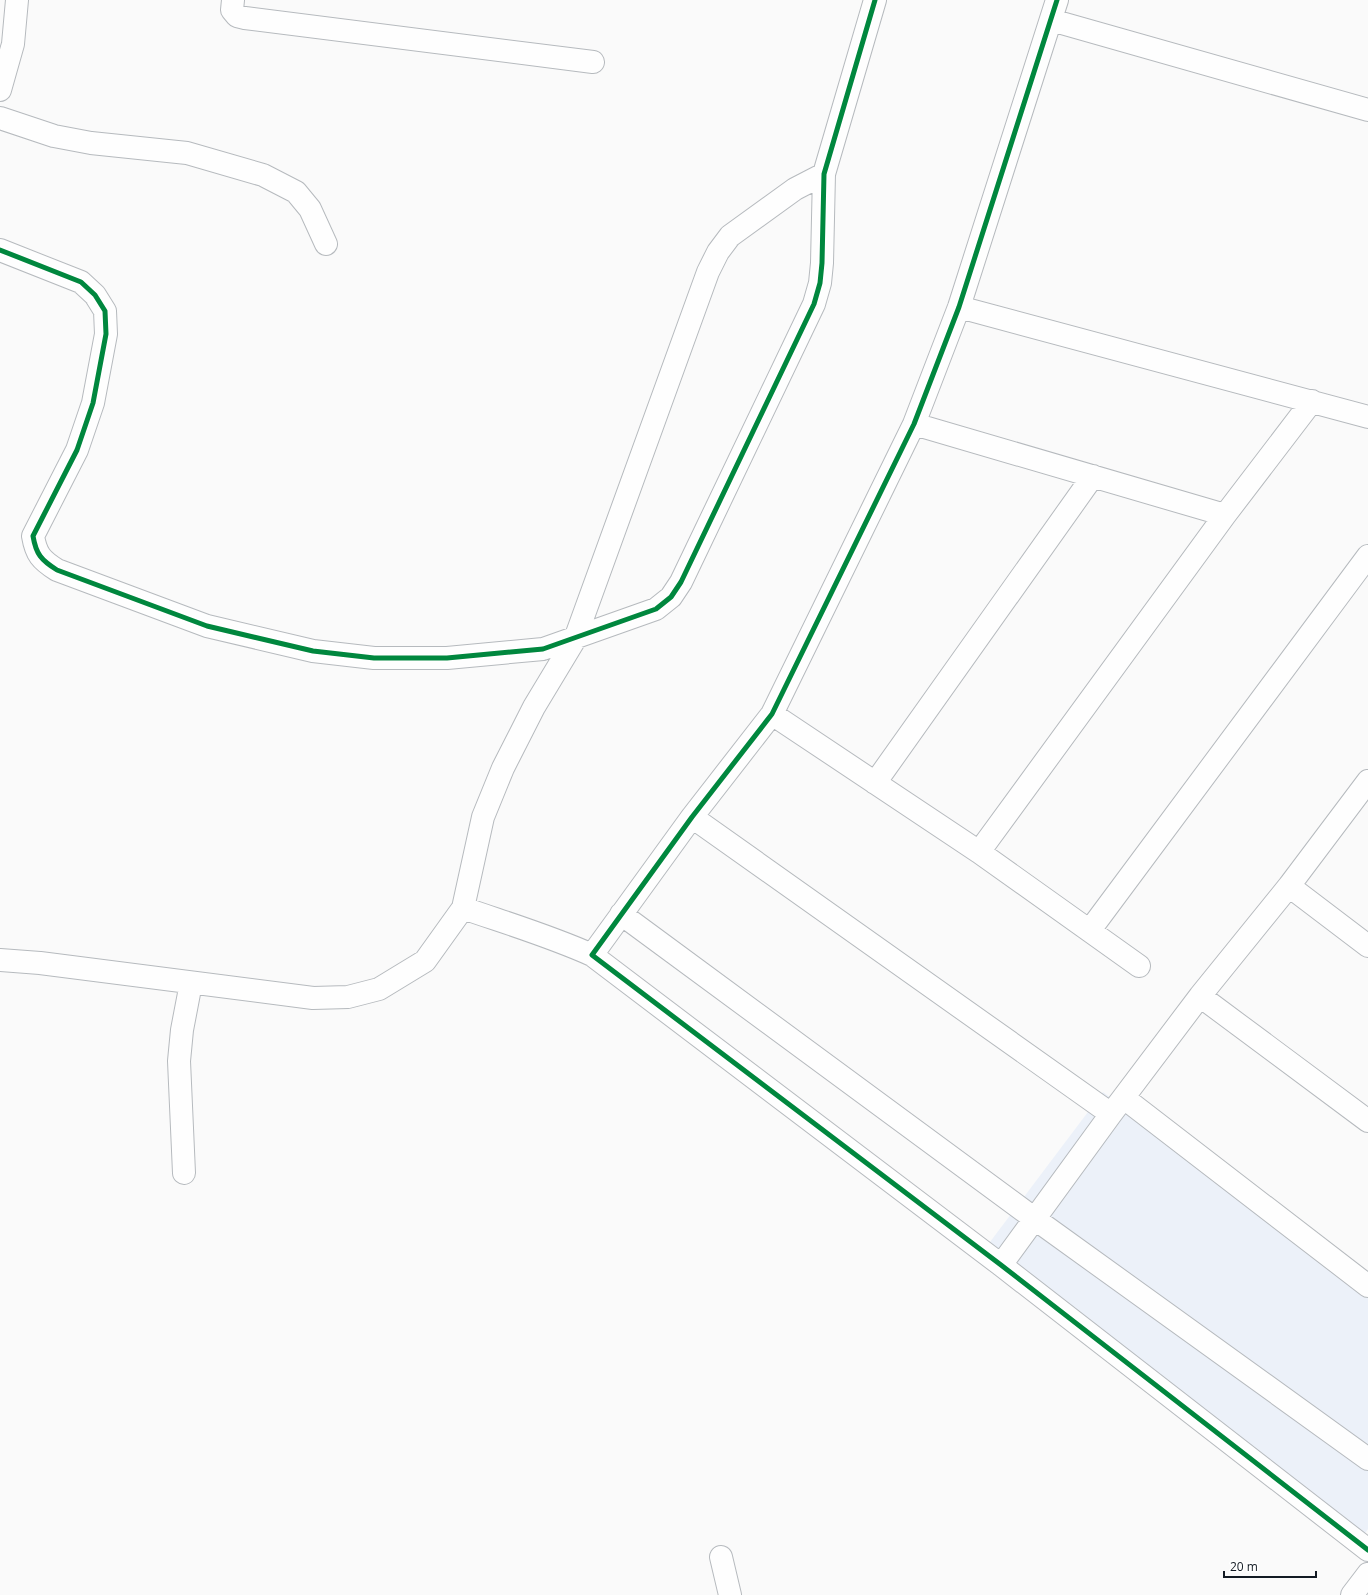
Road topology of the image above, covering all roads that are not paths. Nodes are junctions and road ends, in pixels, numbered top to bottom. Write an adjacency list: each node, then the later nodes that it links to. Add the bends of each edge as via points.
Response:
1 (17, 0): 6 (street, via 13,44)
2 (233, 0): 5 (street, via 232,10 237,16 245,18)
3 (875, 0): 9 (street)
4 (1054, 10): 7 (street); 12 (street)
5 (593, 62)
6 (0, 90)
7 (1368, 110)
8 (0, 118): 10 (street, via 54,136 91,143 187,153 264,175 296,192 310,209)
9 (824, 174): 19 (street, via 795,189 730,236 718,252 708,272); 19 (street, via 822,263 814,304 681,582 671,597 656,609)
10 (326, 244)
11 (0, 250): 19 (street, via 81,282 94,295 105,312 106,334 93,402 77,450 33,536 35,549 44,562 57,570 207,626 313,651 374,658 447,658 543,649)
12 (959, 306): 13 (street); 15 (street)
13 (1312, 401): 14 (street); 17 (street)
14 (1368, 417)
15 (914, 424): 16 (street); 20 (street)
16 (1093, 476): 17 (street); 22 (street)
17 (1225, 515): 24 (street)
18 (1368, 556): 28 (street)
19 (575, 639): 26 (street, via 534,707 503,768 483,817)
20 (772, 714): 22 (street); 23 (street)
21 (1368, 781): 25 (street)
22 (875, 783): 24 (street)
23 (692, 817): 27 (street); 35 (street)
24 (979, 852): 28 (street)
25 (1289, 886): 29 (street); 34 (street)
26 (463, 908): 30 (street, via 558,939); 33 (street, via 425,961 379,989 348,997 313,998)
27 (621, 914): 30 (street); 38 (street)
28 (1090, 930): 32 (street)
29 (1368, 946)
30 (592, 955): 39 (street)
31 (0, 960): 33 (street)
32 (1139, 966)
33 (191, 983): 37 (street, via 179,1061)
34 (1200, 996): 35 (street); 36 (street)
35 (1118, 1106): 38 (street); 40 (street)
36 (1368, 1121)
37 (184, 1172)
38 (1035, 1220): 39 (street); 41 (street)
39 (1001, 1266): 42 (street)
40 (1368, 1286)
41 (1368, 1459)
42 (1368, 1550)
43 (721, 1557): 45 (street)
44 (1368, 1574): 46 (street)
45 (730, 1595)
46 (1352, 1595)

